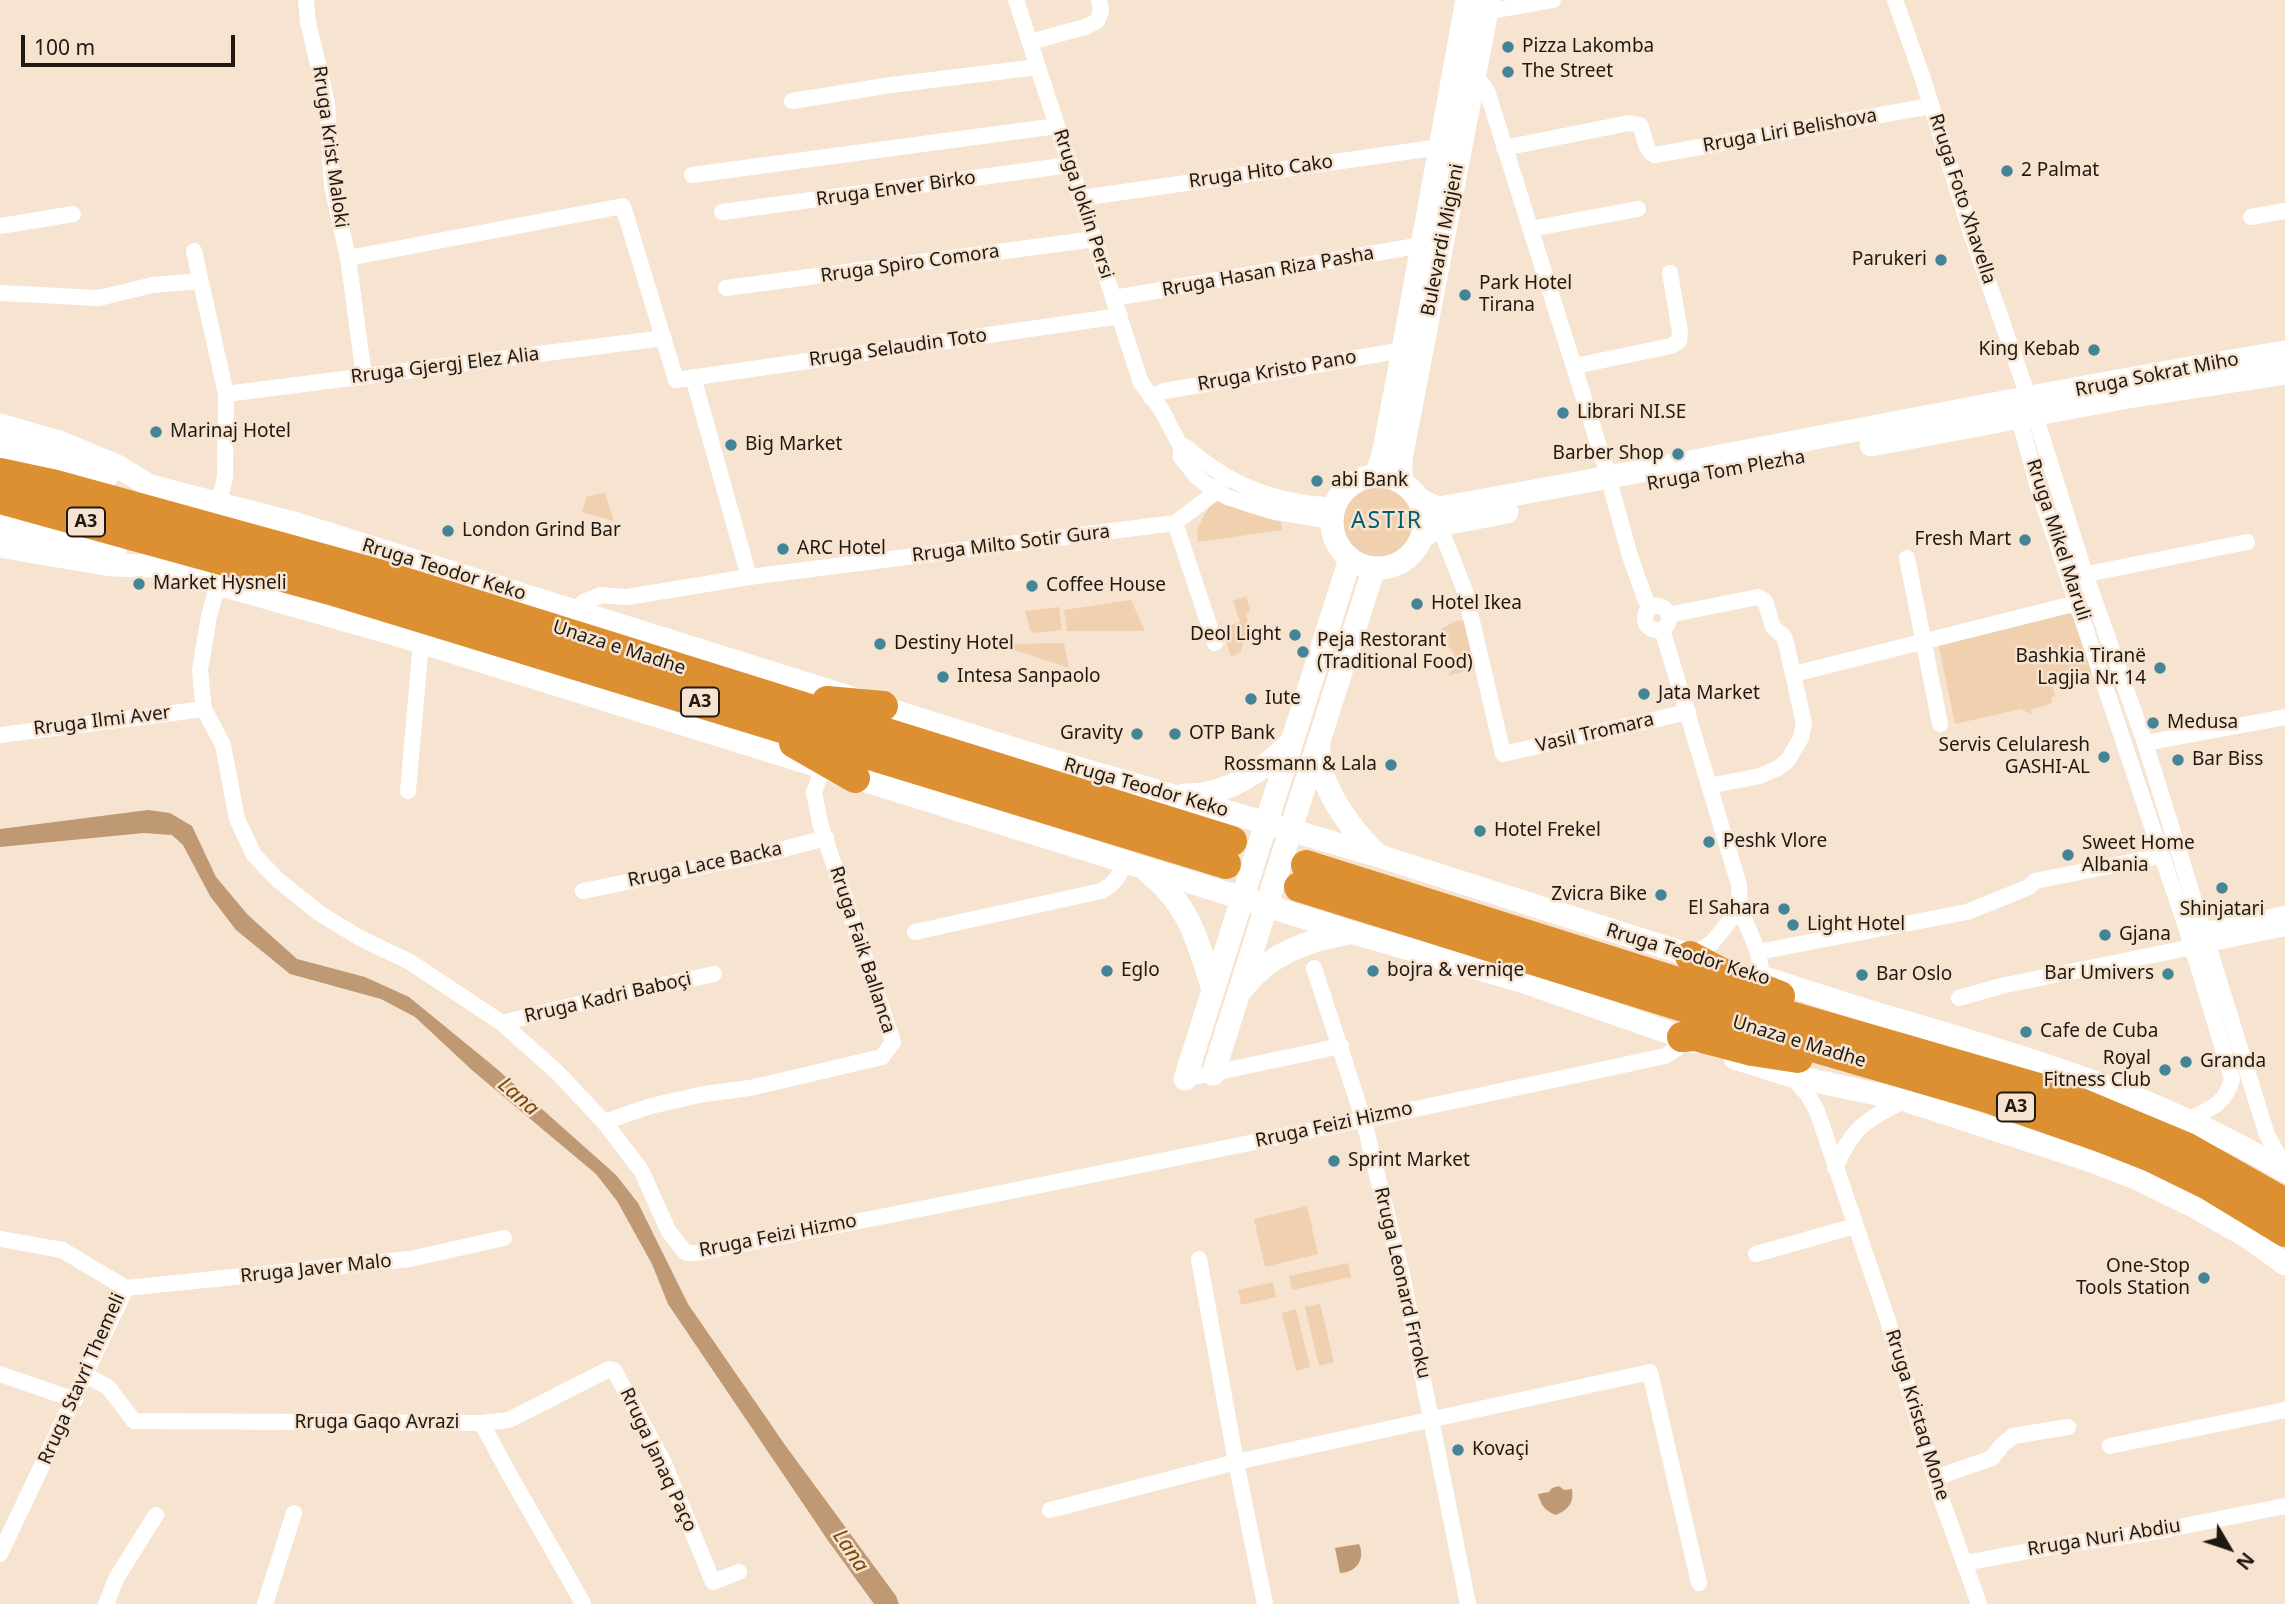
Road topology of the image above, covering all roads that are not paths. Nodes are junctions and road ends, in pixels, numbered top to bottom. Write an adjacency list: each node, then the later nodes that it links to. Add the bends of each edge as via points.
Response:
1 (306, 0): 28 (street, Rruga Krist Maloki, via 327,103 332,186)
2 (1016, 0): 7 (street, Rruga Joklin Persi)
3 (1099, 0): 7 (street, via 1097,21)
4 (1553, 0): 6 (street)
5 (1895, 0): 11 (street, Rruga Foto Xhavella)
6 (1481, 4): 9 (main road, Bulevardi Migjeni); 13 (main road, Bulevardi Migjeni)
7 (1030, 42): 8 (street, Rruga Joklin Persi)
8 (1038, 68): 10 (street); 12 (street, Rruga Joklin Persi)
9 (1474, 78): 14 (street, via 1488,93); 49 (main road, Bulevardi Migjeni, via 1401,459)
10 (792, 101)
11 (1931, 106): 14 (street, Rruga Liri Belishova, via 1655,155 1649,152 1640,125 1629,123); 44 (street, Rruga Foto Xhavella)
12 (1057, 127): 15 (street, Rruga Joklin Persi); 16 (street)
13 (1440, 147): 17 (street, Rruga Hito Cako); 26 (main road, Bulevardi Migjeni)
14 (1504, 148): 24 (street)
15 (1070, 165): 17 (street, Rruga Joklin Persi); 20 (street, Rruga Enver Birko)
16 (692, 175)
17 (1081, 198): 25 (street, Rruga Joklin Persi)
18 (1638, 209): 24 (street)
19 (2285, 211): 22 (street)
20 (722, 212)
21 (73, 214): 23 (street)
22 (2251, 217)
23 (0, 226)
24 (1530, 229): 38 (street)
25 (1094, 239): 31 (street, Rruga Spiro Comora); 33 (street, Rruga Joklin Persi)
26 (1422, 246): 33 (street, Rruga Hasan Riza Pasha); 36 (main road, Bulevardi Migjeni)
27 (194, 251): 30 (street)
28 (348, 258): 35 (street, via 623,206); 40 (street, Rruga Krist Maloki)
29 (1670, 273): 38 (street, via 1679,341)
30 (200, 281): 32 (street, via 153,285 99,298); 42 (street)
31 (726, 288)
32 (0, 293)
33 (1114, 298): 34 (street, Rruga Joklin Persi)
34 (1120, 316): 41 (street, Rruga Selaudin Toto); 43 (street, Rruga Joklin Persi, via 1141,383)
35 (664, 338): 40 (street, Rruga Gjergj Elez Alia); 41 (street)
36 (1403, 350): 43 (street, Rruga Kristo Pano, via 1164,391); 48 (main road, Bulevardi Migjeni)
37 (2285, 352): 44 (main road, Rruga Sokrat Miho)
38 (1575, 366): 51 (street)
39 (2285, 373): 44 (main road, Rruga Sokrat Miho)
40 (364, 376): 42 (street, Rruga Gjergj Elez Alia)
41 (685, 379): 67 (street)
42 (226, 394): 55 (street, via 225,477)
43 (1151, 398): 50 (street, Rruga Joklin Persi, via 1196,477)
44 (2024, 408): 51 (main road, Rruga Tom Plezha); 66 (street, Rruga Mikel Maruli, via 2040,494)
45 (0, 425): 52 (main road, Rruga Teodor Keko, via 59,442 117,466)
46 (0, 446): 52 (main road)
47 (0, 473): 77 (highway, Unaza e Madhe / A3, via 383,576)
48 (1376, 475): 49 (main road); 56 (main road, via 1342,493)
49 (1401, 481): 54 (main road)
50 (1221, 484): 56 (street, Rruga Joklin Persi); 57 (street)
51 (1610, 485): 54 (main road, Rruga Tom Plezha, via 1437,508); 59 (main road, Rruga Tom Plezha); 69 (street)
52 (150, 486): 55 (main road, Rruga Teodor Keko)
53 (0, 499): 77 (highway, Unaza e Madhe / A3)
54 (1419, 499): 59 (main road)
55 (219, 503): 71 (main road, Rruga Teodor Keko)
56 (1333, 513): 63 (main road, via 1334,535)
57 (1175, 523): 67 (street, Rruga Milto Sotir Gura); 74 (street)
58 (9, 525): 64 (main road)
59 (1431, 531): 65 (main road, via 1405,560); 79 (street, Vasil Tromara, via 1465,591 1503,754)
60 (2247, 542): 66 (street)
61 (0, 546): 64 (main road, via 111,565)
62 (1907, 558): 72 (street)
63 (1350, 559): 65 (main road); 84 (main road)
64 (155, 566): 68 (main road)
65 (1374, 568): 83 (main road)
66 (2077, 576): 70 (street, Rruga Mikel Maruli); 85 (street, Rruga Mikel Maruli)
67 (749, 577): 71 (street, Rruga Milto Sotir Gura, via 627,597 601,596 584,601)
68 (218, 585): 73 (main road); 78 (street, Rruga Feizi Hizmo, via 200,670)
69 (1646, 601)
70 (2077, 603): 72 (street); 96 (street, Rruga Mikel Maruli)
71 (575, 610): 76 (main road, Rruga Teodor Keko)
72 (1924, 641): 75 (street); 81 (street)
73 (421, 642): 86 (main road); 89 (street)
74 (1215, 643)
75 (1794, 674): 79 (street, via 1784,637 1773,627 1765,601 1758,597 1665,622); 88 (street, via 1804,723 1788,760 1760,776)
76 (883, 706): 77 (highway, via 805,697); 90 (main road, Rruga Teodor Keko)
77 (762, 707): 87 (highway, via 789,740); 94 (highway, Unaza e Madhe / A3)
78 (205, 709): 82 (street, Rruga Ilmi Aver); 117 (street, Rruga Feizi Hizmo, via 223,745 237,819 254,855 319,913 410,962)
79 (1688, 712): 88 (street)
80 (2285, 717): 85 (street)
81 (1940, 724)
82 (0, 735)
83 (1321, 736): 92 (main road); 95 (main road, via 1321,760 1335,800 1361,840)
84 (1293, 739): 90 (main road, via 1265,766 1237,783 1195,796); 91 (main road)
85 (2146, 743): 107 (street, Rruga Mikel Maruli)
86 (823, 768): 87 (main road); 93 (street, Rruga Faik Ballanca, via 814,792)
87 (855, 778): 97 (main road)
88 (1709, 786): 102 (street, via 1739,885)
89 (408, 791)
90 (1168, 795): 91 (main road, Rruga Teodor Keko)
91 (1265, 826): 92 (main road, Rruga Teodor Keko); 100 (main road)
92 (1289, 834): 95 (main road, Rruga Teodor Keko); 101 (main road)
93 (826, 838): 99 (street, Rruga Lace Backa); 127 (street, Rruga Faik Ballanca, via 892,1042 890,1048 882,1057 651,1105)
94 (1229, 853)
95 (1379, 856): 110 (main road, Rruga Teodor Keko)
96 (2160, 856): 108 (street, Rruga Mikel Maruli); 109 (street, via 2035,881 1967,912)
97 (1132, 864): 100 (main road); 105 (street, via 1101,891); 114 (main road, via 1168,888 1179,903)
98 (1302, 876): 121 (highway, Unaza e Madhe / A3, via 1818,1049)
99 (583, 891)
100 (1244, 894): 101 (main road); 114 (main road)
101 (1268, 902): 106 (main road); 115 (main road)
102 (1740, 908): 109 (street); 110 (street, via 1712,943)
103 (2285, 914): 107 (street)
104 (2285, 928): 107 (street)
105 (915, 932)
106 (1354, 933): 115 (main road, via 1313,942 1274,959 1256,971); 118 (main road, via 1521,981)
107 (2207, 937): 108 (street); 128 (street, Rruga Mikel Maruli)
108 (2190, 940): 116 (street); 126 (street, Rruga Mikel Maruli, via 2232,1079 2221,1102)
109 (1758, 952): 113 (street)
110 (1690, 956): 113 (main road, Rruga Teodor Keko); 121 (highway, via 1779,996 1940,1051)
111 (1314, 968): 119 (street, Rruga Leonard Frroku)
112 (714, 974): 117 (street, Rruga Kadri Baboçi)
113 (1762, 977): 126 (main road, Rruga Teodor Keko, via 2005,1050)
114 (1213, 990): 123 (main road)
115 (1238, 996): 120 (main road)
116 (1959, 998)
117 (502, 1023): 127 (street, Rruga Feizi Hizmo)
118 (1682, 1037): 121 (highway, via 1816,1060 1928,1089); 122 (main road); 125 (street, Rruga Feizi Hizmo, via 1676,1049 1665,1056)
119 (1341, 1046): 120 (street); 125 (street, Rruga Leonard Frroku)
120 (1213, 1074): 123 (street)
121 (1955, 1075): 131 (highway, Unaza e Madhe / A3, via 2060,1094 2186,1147); 133 (highway, Unaza e Madhe / A3, via 2151,1157)
122 (1792, 1076): 124 (main road); 129 (street, Rruga Kristaq Mone, via 1817,1111)
123 (1185, 1079)
124 (1905, 1100): 129 (street, via 1862,1123); 138 (main road, via 2136,1178 2246,1236)
125 (1363, 1118): 127 (street, Rruga Feizi Hizmo, via 1145,1166 696,1253 686,1253 678,1246 641,1170); 144 (street, Rruga Leonard Frroku)
126 (2187, 1120): 130 (main road, Rruga Teodor Keko)
127 (604, 1122)
128 (2278, 1143): 130 (street, Rruga Mikel Maruli)
129 (1835, 1168): 132 (street, Rruga Kristaq Mone)
130 (2285, 1169)
131 (2285, 1203)
132 (1855, 1226): 136 (street); 149 (street, Rruga Kristaq Mone)
133 (2285, 1232)
134 (504, 1238): 139 (street, Rruga Javer Malo, via 410,1259)
135 (0, 1239): 139 (street, Rruga Stavri Themeli, via 62,1250)
136 (1756, 1254)
137 (1199, 1259): 148 (street)
138 (2285, 1264)
139 (126, 1288): 141 (street, Rruga Stavri Themeli)
140 (0, 1374): 142 (street)
141 (85, 1375): 142 (street, Rruga Stavri Themeli); 145 (street, Rruga Gaqo Avrazi, via 108,1387 134,1421)
142 (75, 1400): 154 (street, Rruga Stavri Themeli)
143 (2285, 1410): 147 (street)
144 (1431, 1419): 148 (street); 158 (street, via 1650,1372); 163 (street, Rruga Leonard Frroku)
145 (482, 1423): 157 (street, Rruga Janaq Paço, via 509,1420 614,1370 663,1461 713,1582); 161 (street, Rruga Gaqo Avrazi)
146 (2068, 1427): 149 (street, via 2013,1436 1992,1458)
147 (2110, 1446)
148 (1236, 1462): 151 (street); 162 (street)
149 (1935, 1478): 156 (street, Rruga Kristaq Mone)
150 (2285, 1506): 156 (street, Rruga Nuri Abdiu)
151 (1050, 1510)
152 (294, 1513): 160 (street)
153 (156, 1515): 159 (street, via 117,1577)
154 (5, 1531): 155 (street, Rruga Stavri Themeli)
155 (0, 1554)
156 (1965, 1563): 164 (street, Rruga Kristaq Mone)
157 (739, 1572)
158 (1699, 1583)
159 (106, 1604)
160 (265, 1604)
161 (583, 1604)
162 (1265, 1604)
163 (1468, 1604)
164 (1979, 1604)

